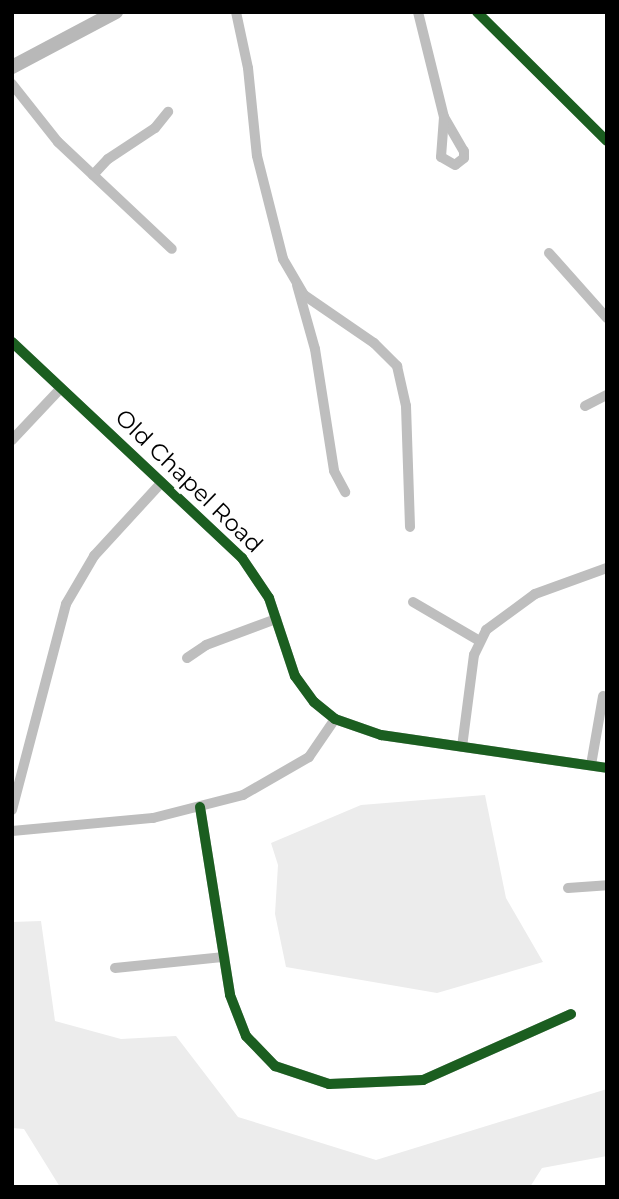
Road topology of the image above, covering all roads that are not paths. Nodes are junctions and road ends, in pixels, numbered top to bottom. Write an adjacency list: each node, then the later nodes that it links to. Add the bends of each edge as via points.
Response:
1 (116, 12): 4 (street)
2 (236, 12): 11 (street, via 274,233)
3 (418, 12): 7 (street)
4 (12, 67)
5 (12, 84): 8 (street, via 58,142)
6 (168, 111): 8 (street, via 155,128 108,159)
7 (444, 117)
8 (93, 175): 9 (street)
9 (172, 249)
10 (550, 253): 12 (street)
11 (297, 285): 19 (street, via 315,349 334,471); 20 (street, via 397,366 406,406)
12 (607, 318)
13 (12, 342): 14 (street, Old Chapel Road)
14 (61, 388): 17 (street); 18 (street, Old Chapel Road)
15 (607, 395): 16 (street)
16 (585, 406)
17 (12, 439)
18 (162, 482): 23 (street, Old Chapel Road, via 254,572); 32 (street, via 94,556 69,597 57,625)
19 (345, 492)
20 (410, 527)
21 (607, 568): 24 (street, via 523,601)
22 (413, 602): 24 (street)
23 (276, 619): 25 (street, via 206,645); 27 (street, Old Chapel Road, via 295,676 314,702)
24 (478, 640): 28 (street)
25 (187, 658)
26 (603, 696): 29 (street)
27 (335, 719): 28 (street, Old Chapel Road, via 381,735); 31 (street, via 317,750 295,768 243,794)
28 (462, 747): 29 (street, Old Chapel Road)
29 (591, 765): 30 (street, Old Chapel Road)
30 (607, 768)
31 (200, 807): 33 (street, via 120,823); 36 (street)
32 (12, 810)
33 (12, 831)
34 (607, 885): 35 (street)
35 (568, 888)
36 (225, 957): 37 (street); 38 (street, via 235,1013 261,1056 283,1071 329,1084 363,1086 433,1077)
37 (116, 968)
38 (571, 1014)

